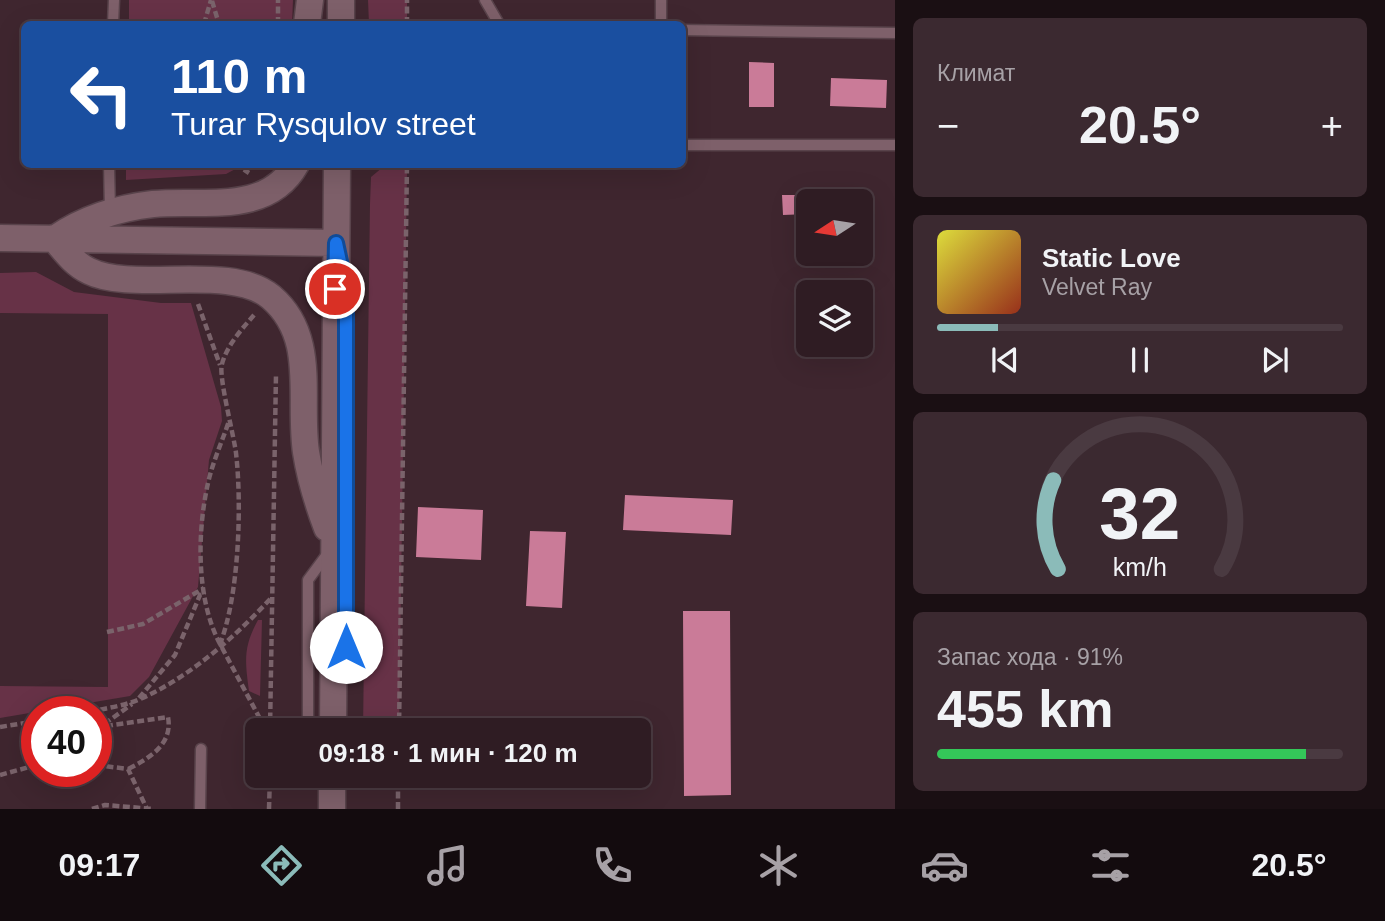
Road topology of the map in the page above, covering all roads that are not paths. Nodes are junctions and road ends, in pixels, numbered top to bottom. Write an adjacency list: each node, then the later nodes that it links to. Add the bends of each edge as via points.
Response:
1 (114, 0): 6 (lane)
2 (310, 0): 7 (street)
3 (341, 0): 8 (street)
4 (485, 0): 9 (lane)
5 (661, 0): 10 (lane)
6 (113, 21)
7 (307, 21)
8 (341, 21)
9 (497, 21)
10 (661, 21)
11 (686, 30): 12 (lane)
12 (895, 33)
13 (686, 145): 14 (lane)
14 (895, 145)
15 (109, 168): 18 (lane)
16 (293, 168): 18 (street, via 284,183 257,198 152,204)
17 (337, 168): 21 (street)
18 (110, 214): 20 (street, via 78,223)
19 (0, 238): 20 (street)
20 (54, 239): 21 (street); 22 (street, via 90,272 228,282 262,291 280,306 298,333 303,354 306,451)
21 (336, 243): 22 (street); 25 (street, via 346,289)
22 (334, 545): 23 (lane, via 308,580); 24 (street)
23 (308, 718)
24 (333, 718)
25 (346, 718)
26 (201, 749): 29 (lane)
27 (334, 788): 30 (street)
28 (339, 788): 31 (street)
29 (200, 809)
30 (332, 809)
31 (346, 809)

